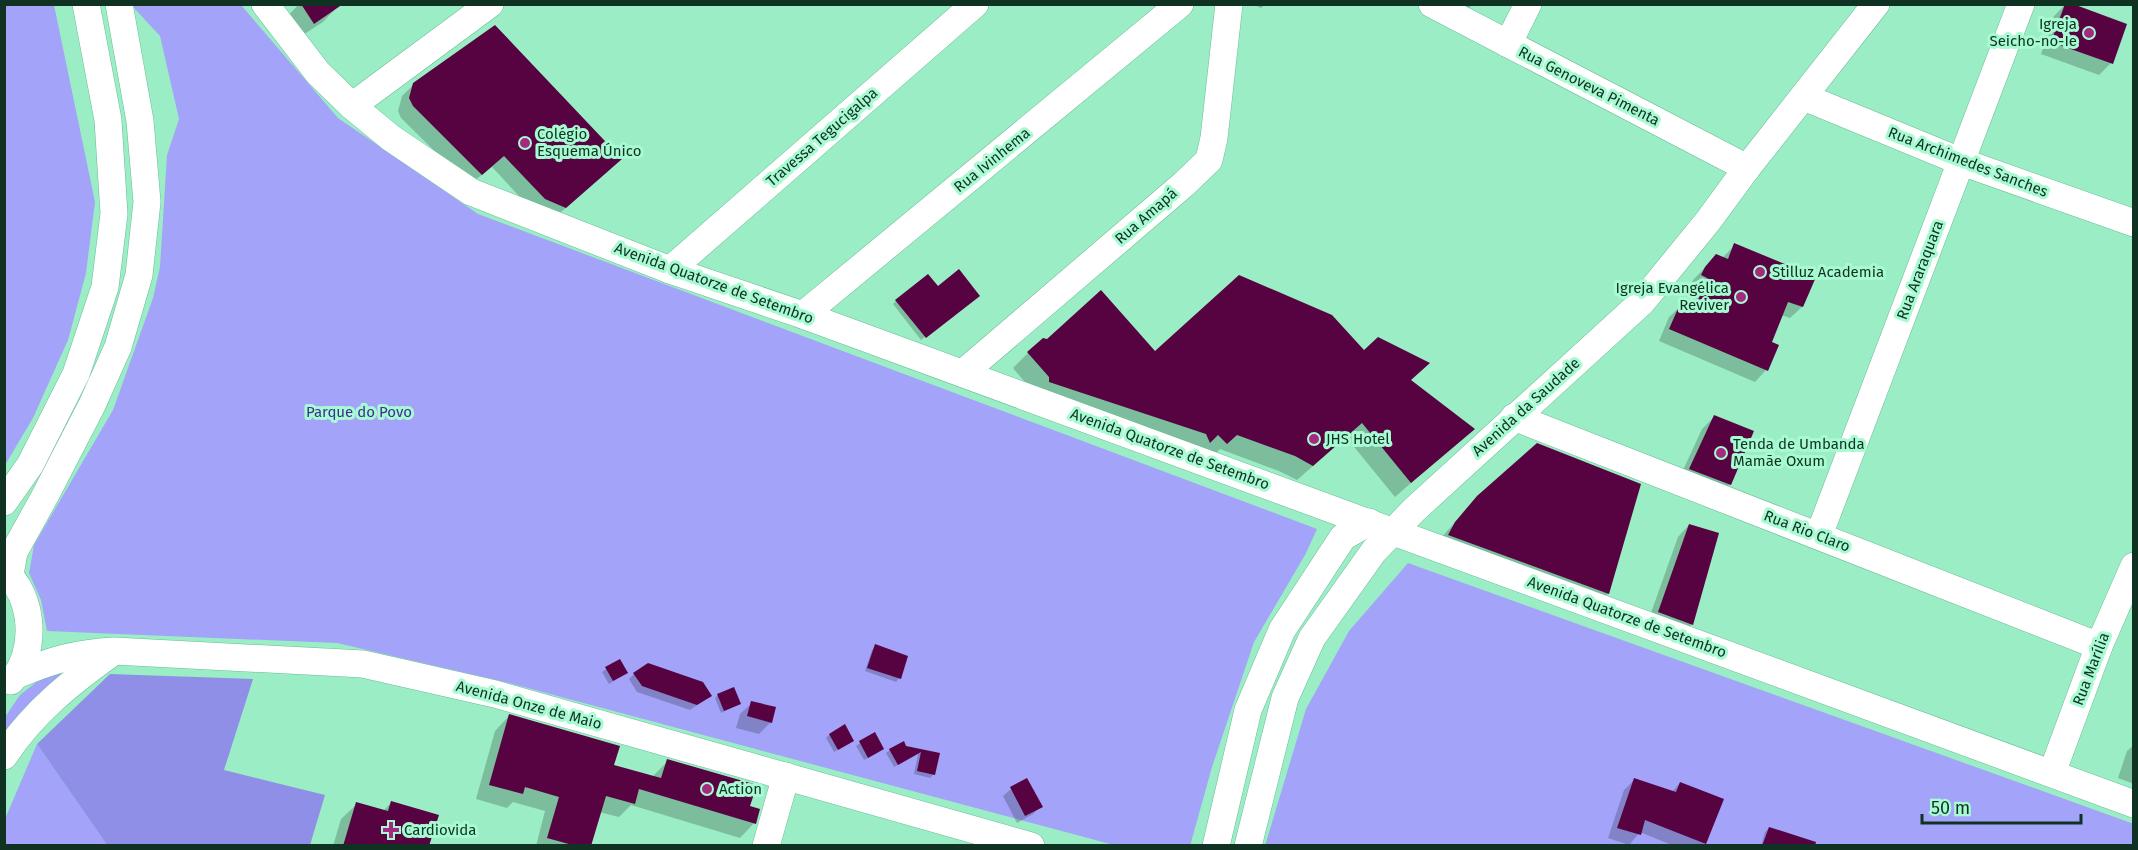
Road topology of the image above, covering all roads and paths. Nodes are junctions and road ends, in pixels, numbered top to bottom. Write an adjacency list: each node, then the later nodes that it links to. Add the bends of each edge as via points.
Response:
1 (86, 4): 22 (street, via 108,120 114,214 105,287 76,374 30,465)
2 (119, 4): 27 (street, via 140,121 147,202 139,274 118,347)
3 (265, 4): 14 (street, Avenida Quatorze de Setembro, via 318,73)
4 (490, 4): 14 (street)
5 (975, 4): 18 (street, Travessa Tegucigalpa)
6 (1180, 4): 19 (street, Rua Ivinhema)
7 (1229, 4): 20 (street, Rua Amapá, via 1209,160)
8 (1432, 4): 12 (street, Rua Genoveva Pimenta)
9 (1528, 4): 12 (street)
10 (1876, 4): 13 (street, Avenida da Saudade)
11 (2021, 4): 15 (street, Rua Araraquara)
12 (1508, 44): 16 (street, Rua Genoveva Pimenta)
13 (1804, 96): 15 (street, Rua Archimedes Sanches); 16 (street, Avenida da Saudade)
14 (352, 106): 18 (street, Avenida Quatorze de Setembro, via 391,138 471,192)
15 (1962, 162): 17 (street, Rua Archimedes Sanches); 25 (street, Rua Araraquara)
16 (1747, 168): 21 (street, Avenida da Saudade, via 1642,302)
17 (2133, 223)
18 (670, 270): 19 (street, Avenida Quatorze de Setembro)
19 (803, 315): 20 (street, Avenida Quatorze de Setembro)
20 (963, 373): 23 (street, Avenida Quatorze de Setembro)
21 (1514, 417): 24 (street, Avenida da Saudade); 25 (street, Rua Rio Claro)
22 (4, 502)
23 (1369, 522): 24 (street, Avenida Quatorze de Setembro); 37 (street, via 1343,537 1282,630 1248,710)
24 (1394, 531): 32 (street, Avenida Quatorze de Setembro); 38 (street, Avenida da Saudade, via 1374,551 1312,638 1285,698)
25 (1819, 535): 28 (street, Rua Rio Claro)
26 (2133, 566): 28 (street, Rua Marília)
27 (7, 573): 30 (street, via 26,604 30,632 27,654)
28 (2099, 646): 32 (street, Rua Marília)
29 (114, 651): 30 (street, Avenida Onze de Maio, via 48,661); 31 (street, via 36,714); 33 (street, Avenida Onze de Maio, via 363,664 495,694)
30 (11, 681)
31 (4, 756)
32 (2052, 773): 34 (street, Avenida Quatorze de Setembro)
33 (786, 777): 35 (street); 36 (street, Avenida Onze de Maio)
34 (2133, 804)
35 (766, 846)
36 (1031, 846)
37 (1216, 846)
38 (1248, 846)

